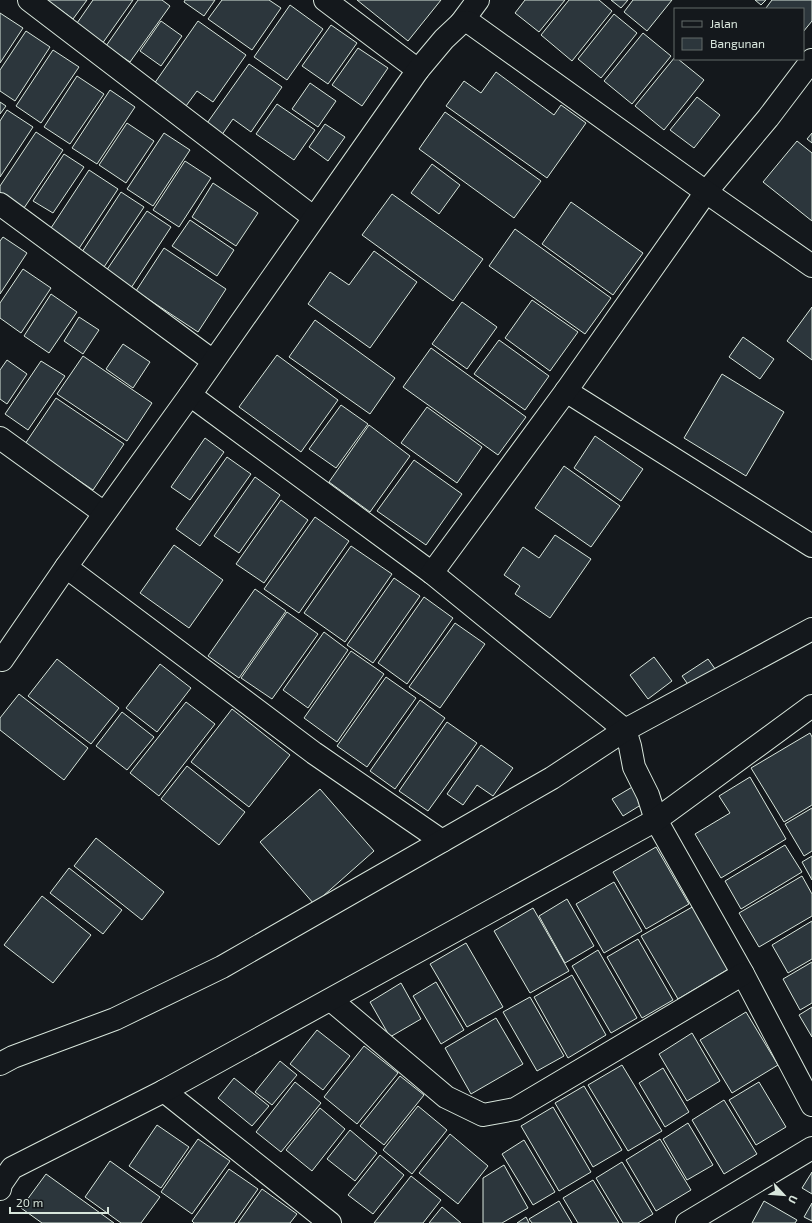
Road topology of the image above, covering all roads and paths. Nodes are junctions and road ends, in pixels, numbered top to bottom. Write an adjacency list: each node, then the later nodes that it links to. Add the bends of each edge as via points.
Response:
1 (29, 0): 9 (street)
2 (325, 0): 6 (street)
3 (478, 0): 4 (street)
4 (461, 23): 6 (street); 7 (street, via 468,22 473,25)
5 (812, 60): 7 (street, via 768,118)
6 (418, 70): 9 (street)
7 (706, 192): 10 (street); 12 (street)
8 (0, 204): 11 (street)
9 (313, 217): 11 (street)
10 (812, 266)
11 (214, 361): 13 (street)
12 (566, 391): 16 (street); 18 (street)
13 (190, 395): 15 (street); 18 (street)
14 (0, 438): 15 (street)
15 (104, 513): 17 (street)
16 (812, 546)
17 (66, 567): 20 (street); 24 (street, via 314,753)
18 (432, 573): 22 (street)
19 (812, 629): 22 (street)
20 (2, 660)
21 (812, 706): 23 (street)
22 (625, 730): 23 (street, via 634,767 648,795); 24 (street, via 552,778)
23 (656, 820): 25 (street); 26 (street)
24 (442, 841): 27 (street, via 222,967 115,1019 13,1056)
25 (743, 974): 26 (street, via 515,1109 483,1115 446,1097); 29 (street)
26 (331, 1000): 28 (street)
27 (0, 1064)
28 (164, 1091): 31 (street, via 12,1168); 32 (street)
29 (812, 1105)
30 (812, 1148): 33 (street)
31 (0, 1189)
32 (330, 1223)
33 (687, 1223)

